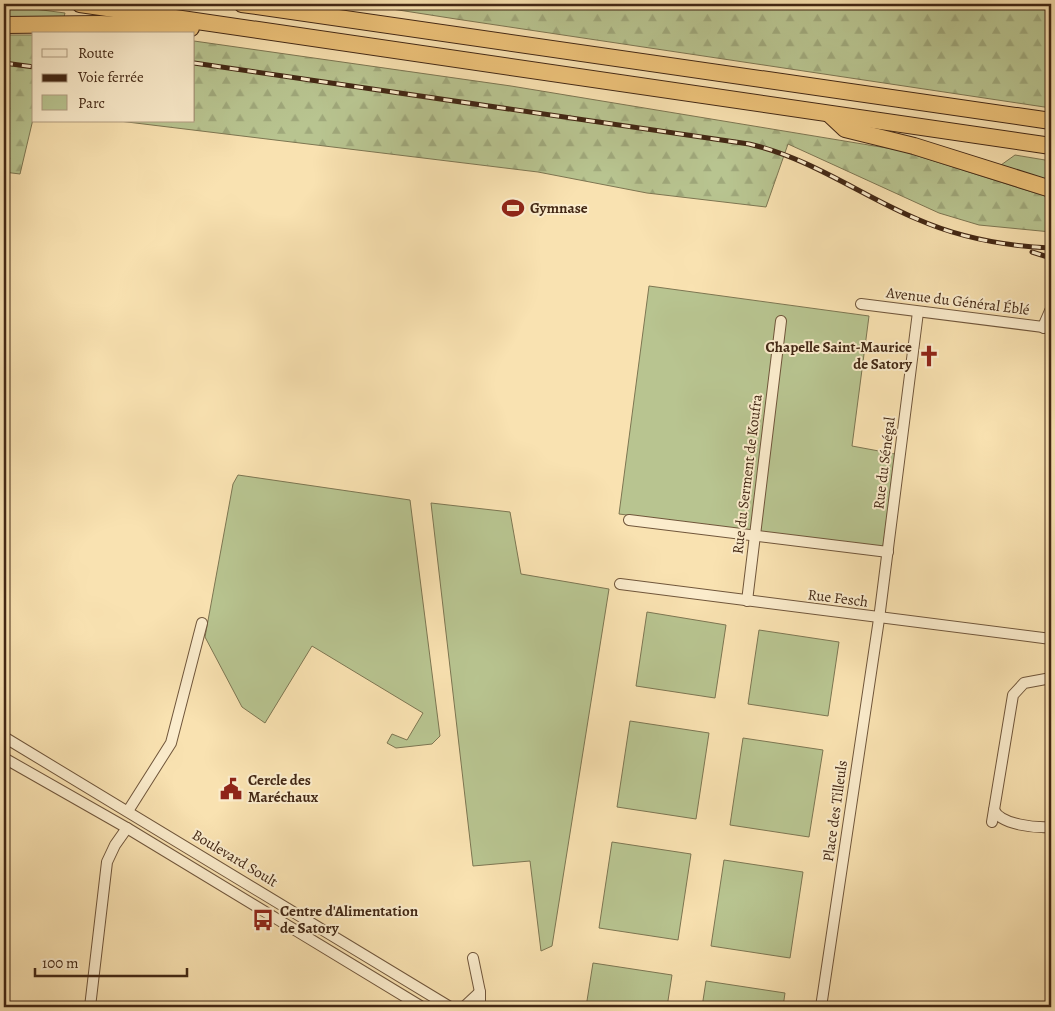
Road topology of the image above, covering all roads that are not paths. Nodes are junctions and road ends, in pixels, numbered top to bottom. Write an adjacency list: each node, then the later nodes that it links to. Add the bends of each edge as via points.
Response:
1 (80, 4): 5 (highway)
2 (242, 4): 4 (highway)
3 (326, 4): 4 (highway)
4 (346, 18): 8 (highway)
5 (210, 22): 6 (highway, via 187,29 100,24); 7 (highway)
6 (4, 25)
7 (829, 114): 9 (highway); 10 (highway, via 845,129 933,152)
8 (1051, 121)
9 (1051, 146)
10 (1051, 189)
11 (861, 304): 13 (street, Avenue du Général Éblé)
12 (1051, 311): 15 (street)
13 (918, 312): 15 (street, Avenue du Général Éblé); 18 (street, Rue du Sénégal)
14 (781, 322): 17 (street, Rue du Serment de Koufra)
15 (1048, 327)
16 (629, 520): 17 (street)
17 (755, 536): 18 (street); 20 (street, Rue du Serment de Koufra)
18 (888, 552): 21 (street, Rue du Sénégal)
19 (620, 584): 20 (street, Rue Fesch)
20 (747, 601): 21 (street, Rue Fesch)
21 (880, 619): 23 (street, Rue Fesch); 39 (street, Place des Tilleuls)
22 (202, 623): 28 (street, via 171,743)
23 (1051, 640)
24 (1051, 678): 27 (street, via 1024,683 1013,695)
25 (4, 737): 28 (street, Boulevard Soult)
26 (4, 758): 31 (street, Boulevard Soult)
27 (994, 810): 29 (street); 30 (street, via 1001,818 1032,828)
28 (128, 811): 36 (street, Boulevard Soult)
29 (992, 822)
30 (1051, 827)
31 (128, 828): 34 (street, via 114,845 107,862); 35 (street, Boulevard Soult)
32 (473, 958): 33 (street)
33 (480, 992): 37 (street); 38 (street)
34 (90, 1007)
35 (422, 1007)
36 (450, 1007)
37 (464, 1007)
38 (480, 1007)
39 (821, 1007)

